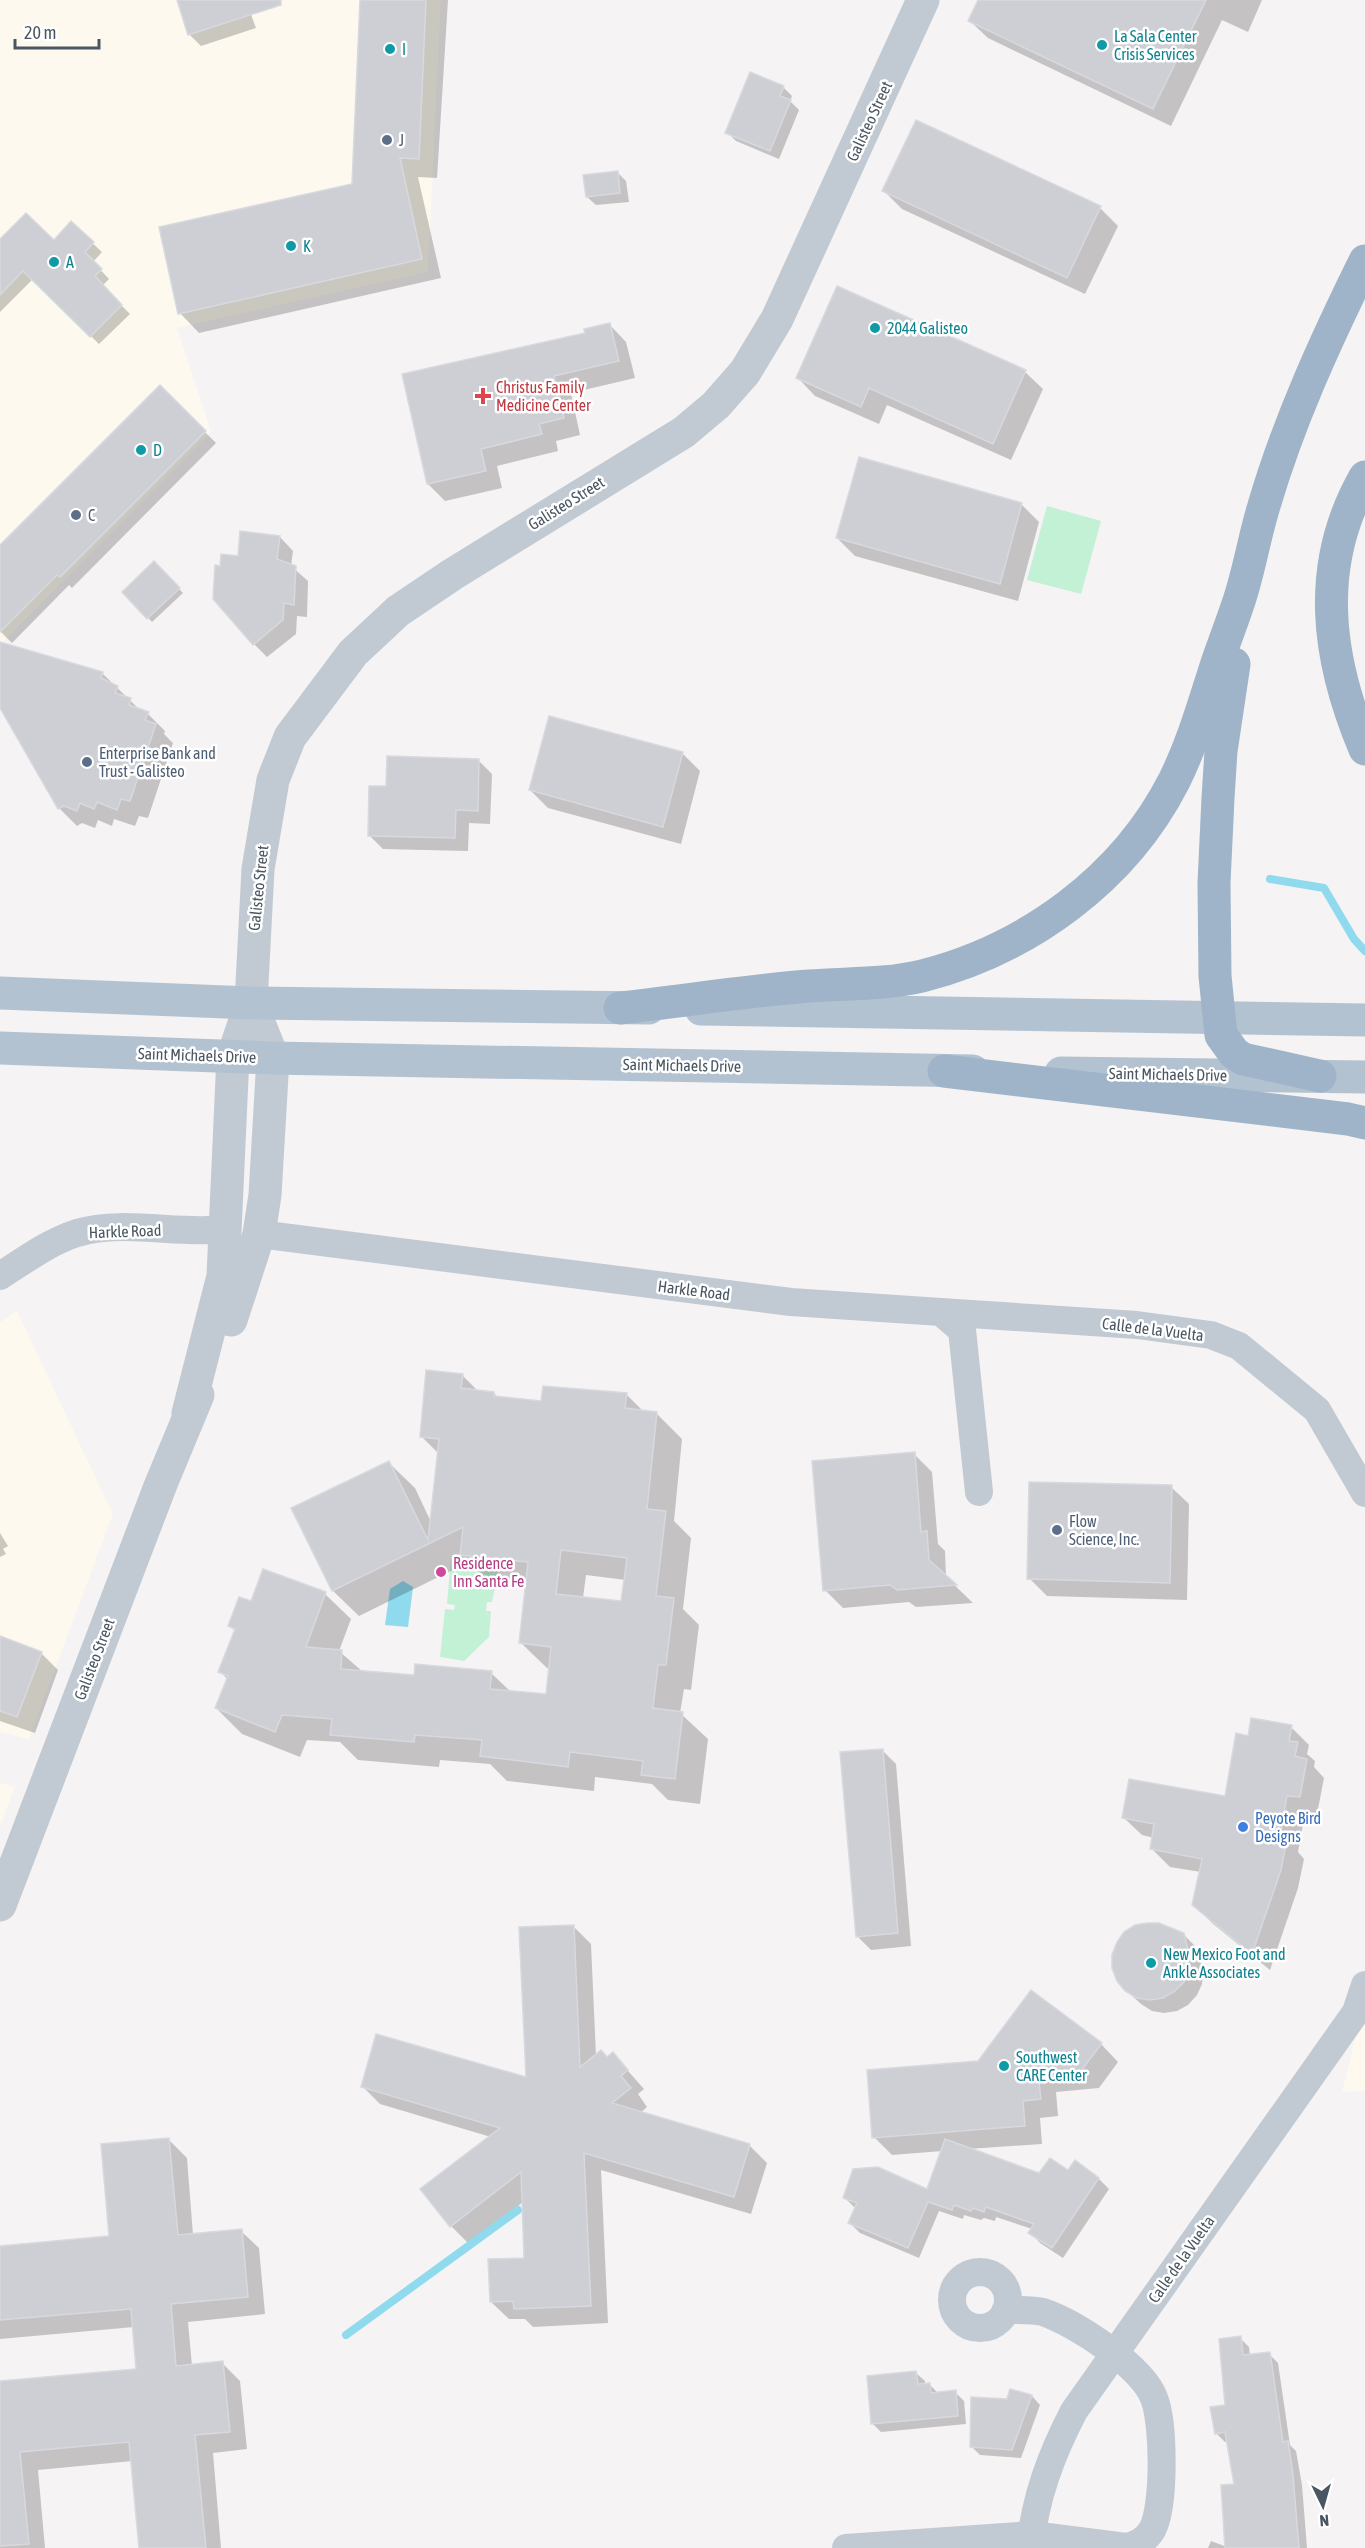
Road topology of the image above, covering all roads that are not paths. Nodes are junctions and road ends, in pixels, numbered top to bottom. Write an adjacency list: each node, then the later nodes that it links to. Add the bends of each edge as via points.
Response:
1 (923, 0): 7 (street, Galisteo Street, via 777,319 745,372 716,405 684,432 398,611 353,653 290,737 273,780 258,869)
2 (1365, 261): 4 (highway, via 1294,414 1262,509)
3 (1365, 477): 5 (highway, via 1355,494 1336,554 1330,595 1338,672)
4 (1240, 600): 8 (highway, via 1192,741 1173,783 1128,851 1095,885 1058,913 1022,936 969,961 922,976); 9 (highway, via 1218,798 1214,883)
5 (1365, 749)
6 (0, 993): 7 (main road)
7 (251, 1003): 8 (main road); 12 (street, Galisteo Street); 13 (street, Galisteo Street)
8 (620, 1008): 9 (main road)
9 (1218, 1017): 10 (main road); 15 (highway, via 1221,1035 1243,1059)
10 (1365, 1020)
11 (0, 1048): 12 (main road, Saint Michaels Drive)
12 (233, 1056): 13 (main road, Saint Michaels Drive); 18 (street, Galisteo Street)
13 (273, 1058): 14 (main road, Saint Michaels Drive); 19 (street, Galisteo Street, via 266,1195)
14 (944, 1071): 15 (main road, Saint Michaels Drive); 17 (highway)
15 (1320, 1076): 16 (main road, Saint Michaels Drive)
16 (1365, 1077)
17 (1365, 1123)
18 (226, 1229): 20 (street, Harkle Road, via 206,1232 124,1228 79,1233 55,1242); 22 (street, Galisteo Street, via 223,1276)
19 (259, 1234): 21 (street, Harkle Road, via 791,1302); 22 (street, Galisteo Street, via 220,1351)
20 (0, 1276)
21 (941, 1312): 23 (street, via 962,1330); 24 (street, Calle de la Vuelta, via 1137,1325 1211,1335 1239,1346 1317,1410)
22 (188, 1413): 25 (street, Galisteo Street)
23 (979, 1492)
24 (1365, 1493)
25 (0, 1905)
26 (1365, 1985): 28 (street, Calle de la Vuelta, via 1356,2012)
27 (1006, 2310): 28 (street, via 1041,2312 1088,2334)
28 (1114, 2355): 29 (street, Calle de la Vuelta, via 1059,2439 1042,2485); 29 (street, via 1143,2380 1155,2398 1162,2468 1158,2512 1152,2529 1136,2545 1126,2547)
29 (1031, 2541): 30 (street)
30 (846, 2548)

